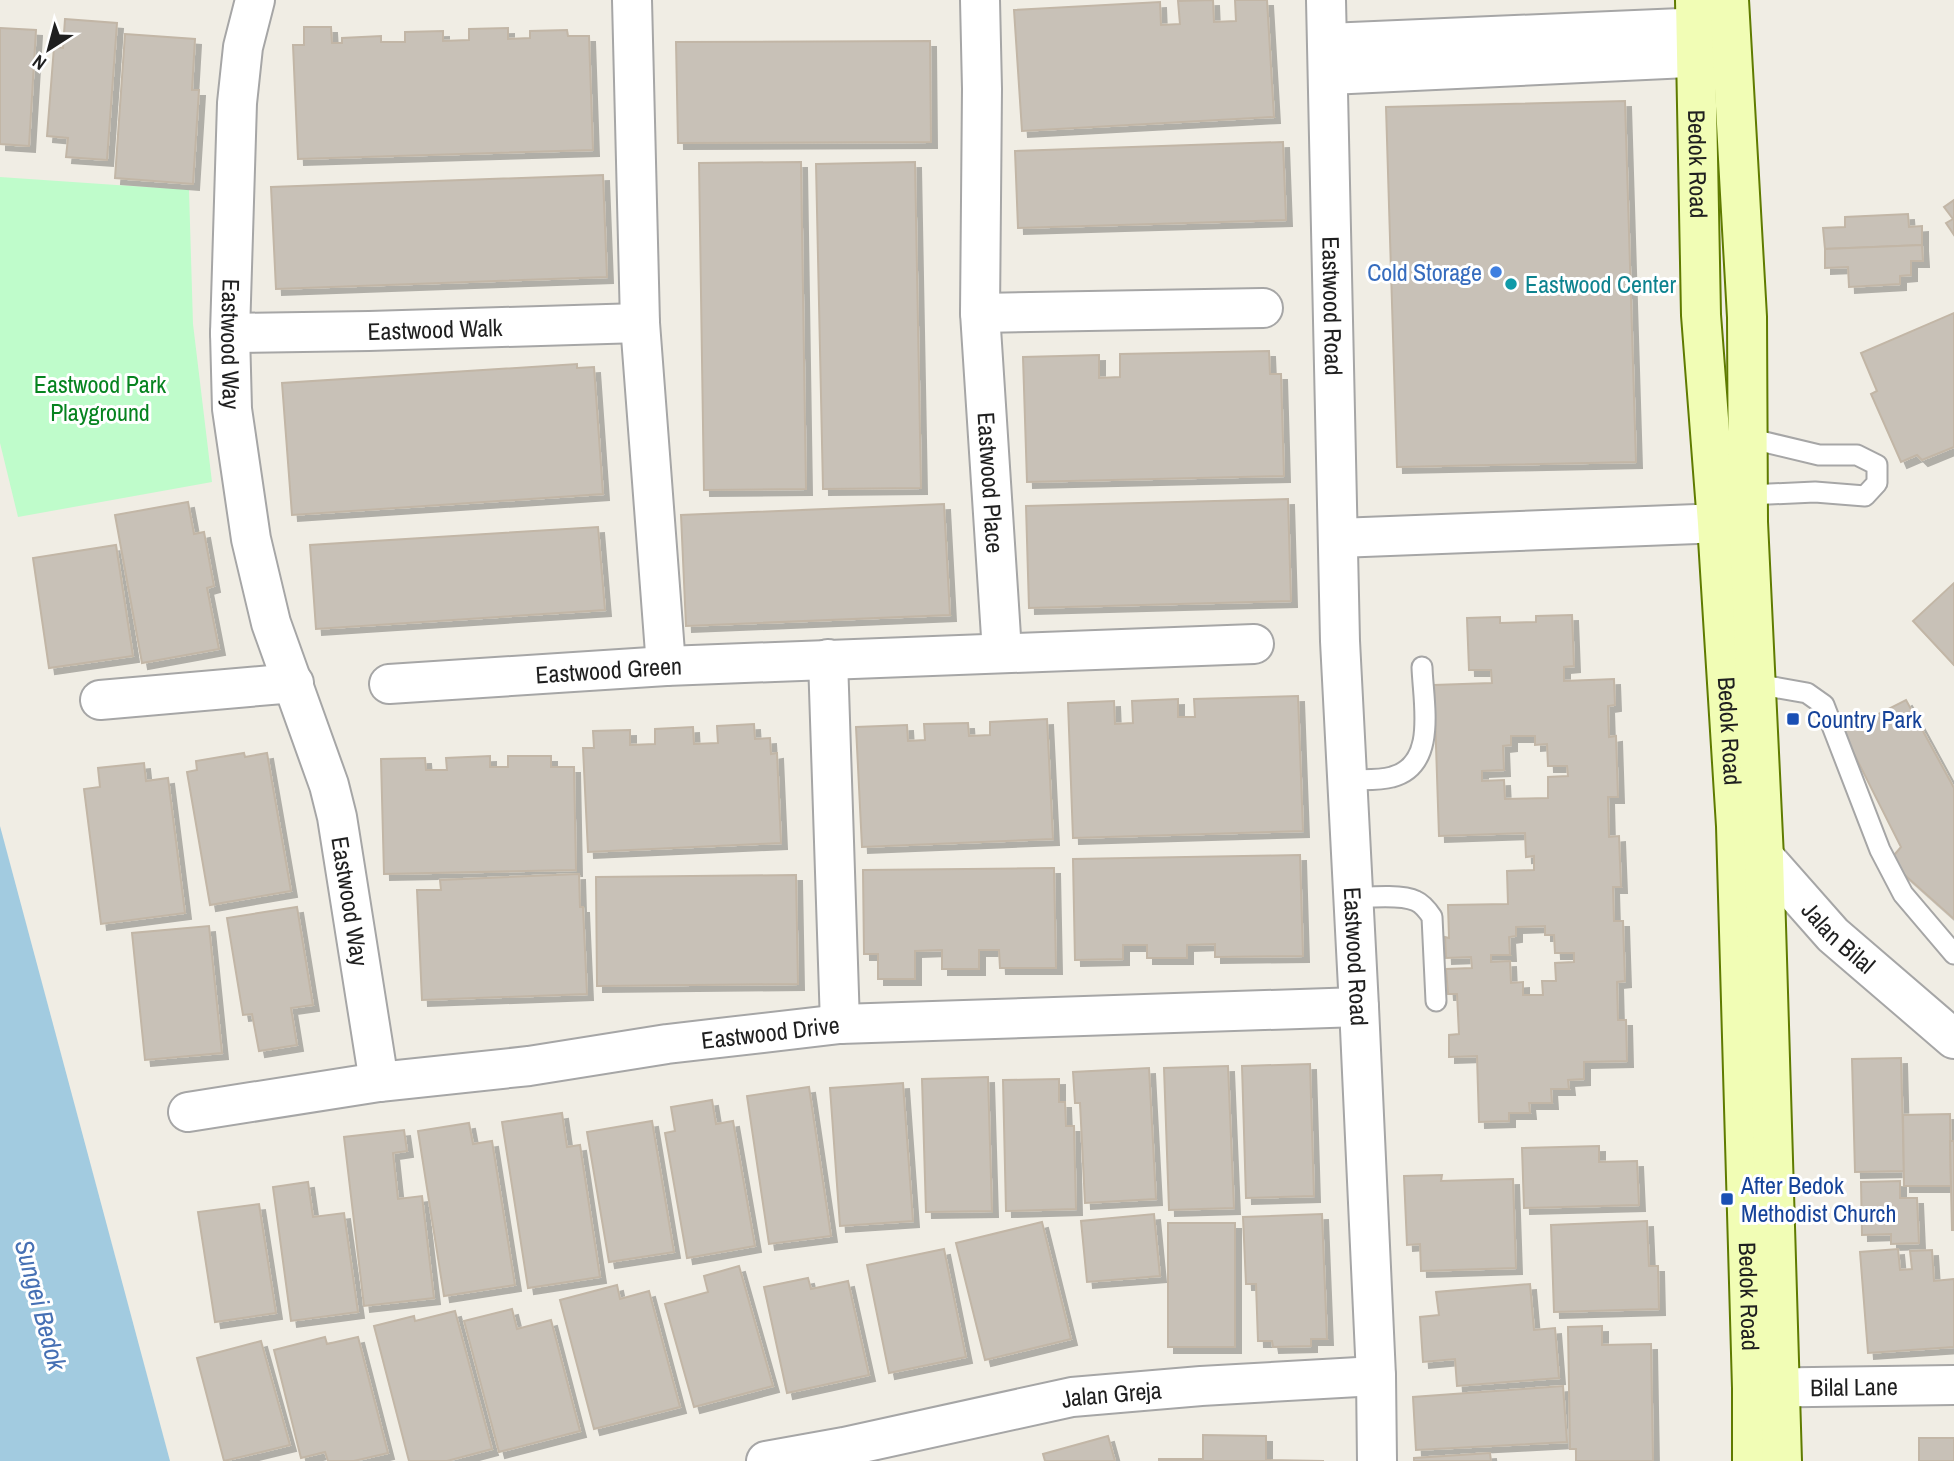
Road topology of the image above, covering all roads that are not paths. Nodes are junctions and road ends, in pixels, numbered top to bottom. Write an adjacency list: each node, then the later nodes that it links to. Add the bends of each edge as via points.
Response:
1 (255, 0): 10 (street, Eastwood Way, via 243,47 237,103)
2 (632, 0): 9 (street)
3 (980, 0): 8 (street, Eastwood Place)
4 (1326, 0): 6 (street, Eastwood Road)
5 (1713, 28): 6 (street); 11 (main road, Bedok Road, via 1747,317); 12 (main road, Bedok Road, via 1701,315)
6 (1329, 59): 13 (street, Eastwood Road)
7 (1263, 308): 8 (street)
8 (980, 313): 15 (street, Eastwood Place)
9 (640, 323): 10 (street, Eastwood Walk); 17 (street)
10 (230, 333): 19 (street, Eastwood Way, via 232,409 251,539 271,623)
11 (1748, 438): 12 (main road, Bedok Road); 12 (lane, via 1819,455 1857,455 1877,465 1877,483 1866,496 1815,492)
12 (1737, 513): 13 (street); 21 (main road, Bedok Road); 24 (main road, Bedok Road)
13 (1338, 538): 23 (street, Eastwood Road)
14 (1254, 644): 15 (street, Eastwood Green)
15 (1002, 652): 16 (street, Eastwood Green)
16 (828, 659): 17 (street, Eastwood Green); 30 (street)
17 (666, 666): 20 (street, Eastwood Green)
18 (1422, 667): 23 (lane, via 1424,741 1416,761 1392,777)
19 (294, 683): 22 (street); 32 (street, Eastwood Way, via 337,817)
20 (389, 684)
21 (1755, 684): 25 (main road, Bedok Road); 27 (lane, via 1807,693 1824,705 1903,894)
22 (100, 700)
23 (1348, 780): 26 (street, Eastwood Road)
24 (1736, 826): 25 (street, Jalan Bilal); 36 (main road, Bedok Road)
25 (1765, 858): 31 (street, Jalan Bilal, via 1833,935); 36 (main road, Bedok Road)
26 (1354, 898): 28 (lane, via 1402,898 1416,900 1426,908 1432,917); 29 (street, Eastwood Road)
27 (1954, 954)
28 (1436, 1001)
29 (1359, 1007): 30 (street, Eastwood Drive); 34 (street, Eastwood Road)
30 (840, 1024): 32 (street, Eastwood Drive)
31 (1954, 1039)
32 (379, 1082): 33 (street, Eastwood Drive)
33 (188, 1112)
34 (1376, 1376): 37 (street, Jalan Greja, via 1072,1397); 38 (street)
35 (1954, 1385): 36 (street, Bilal Lane)
36 (1767, 1388): 39 (main road, Bedok Road); 40 (main road, Bedok Road)
37 (766, 1461)
38 (1377, 1461)
39 (1752, 1461)
40 (1782, 1461)

